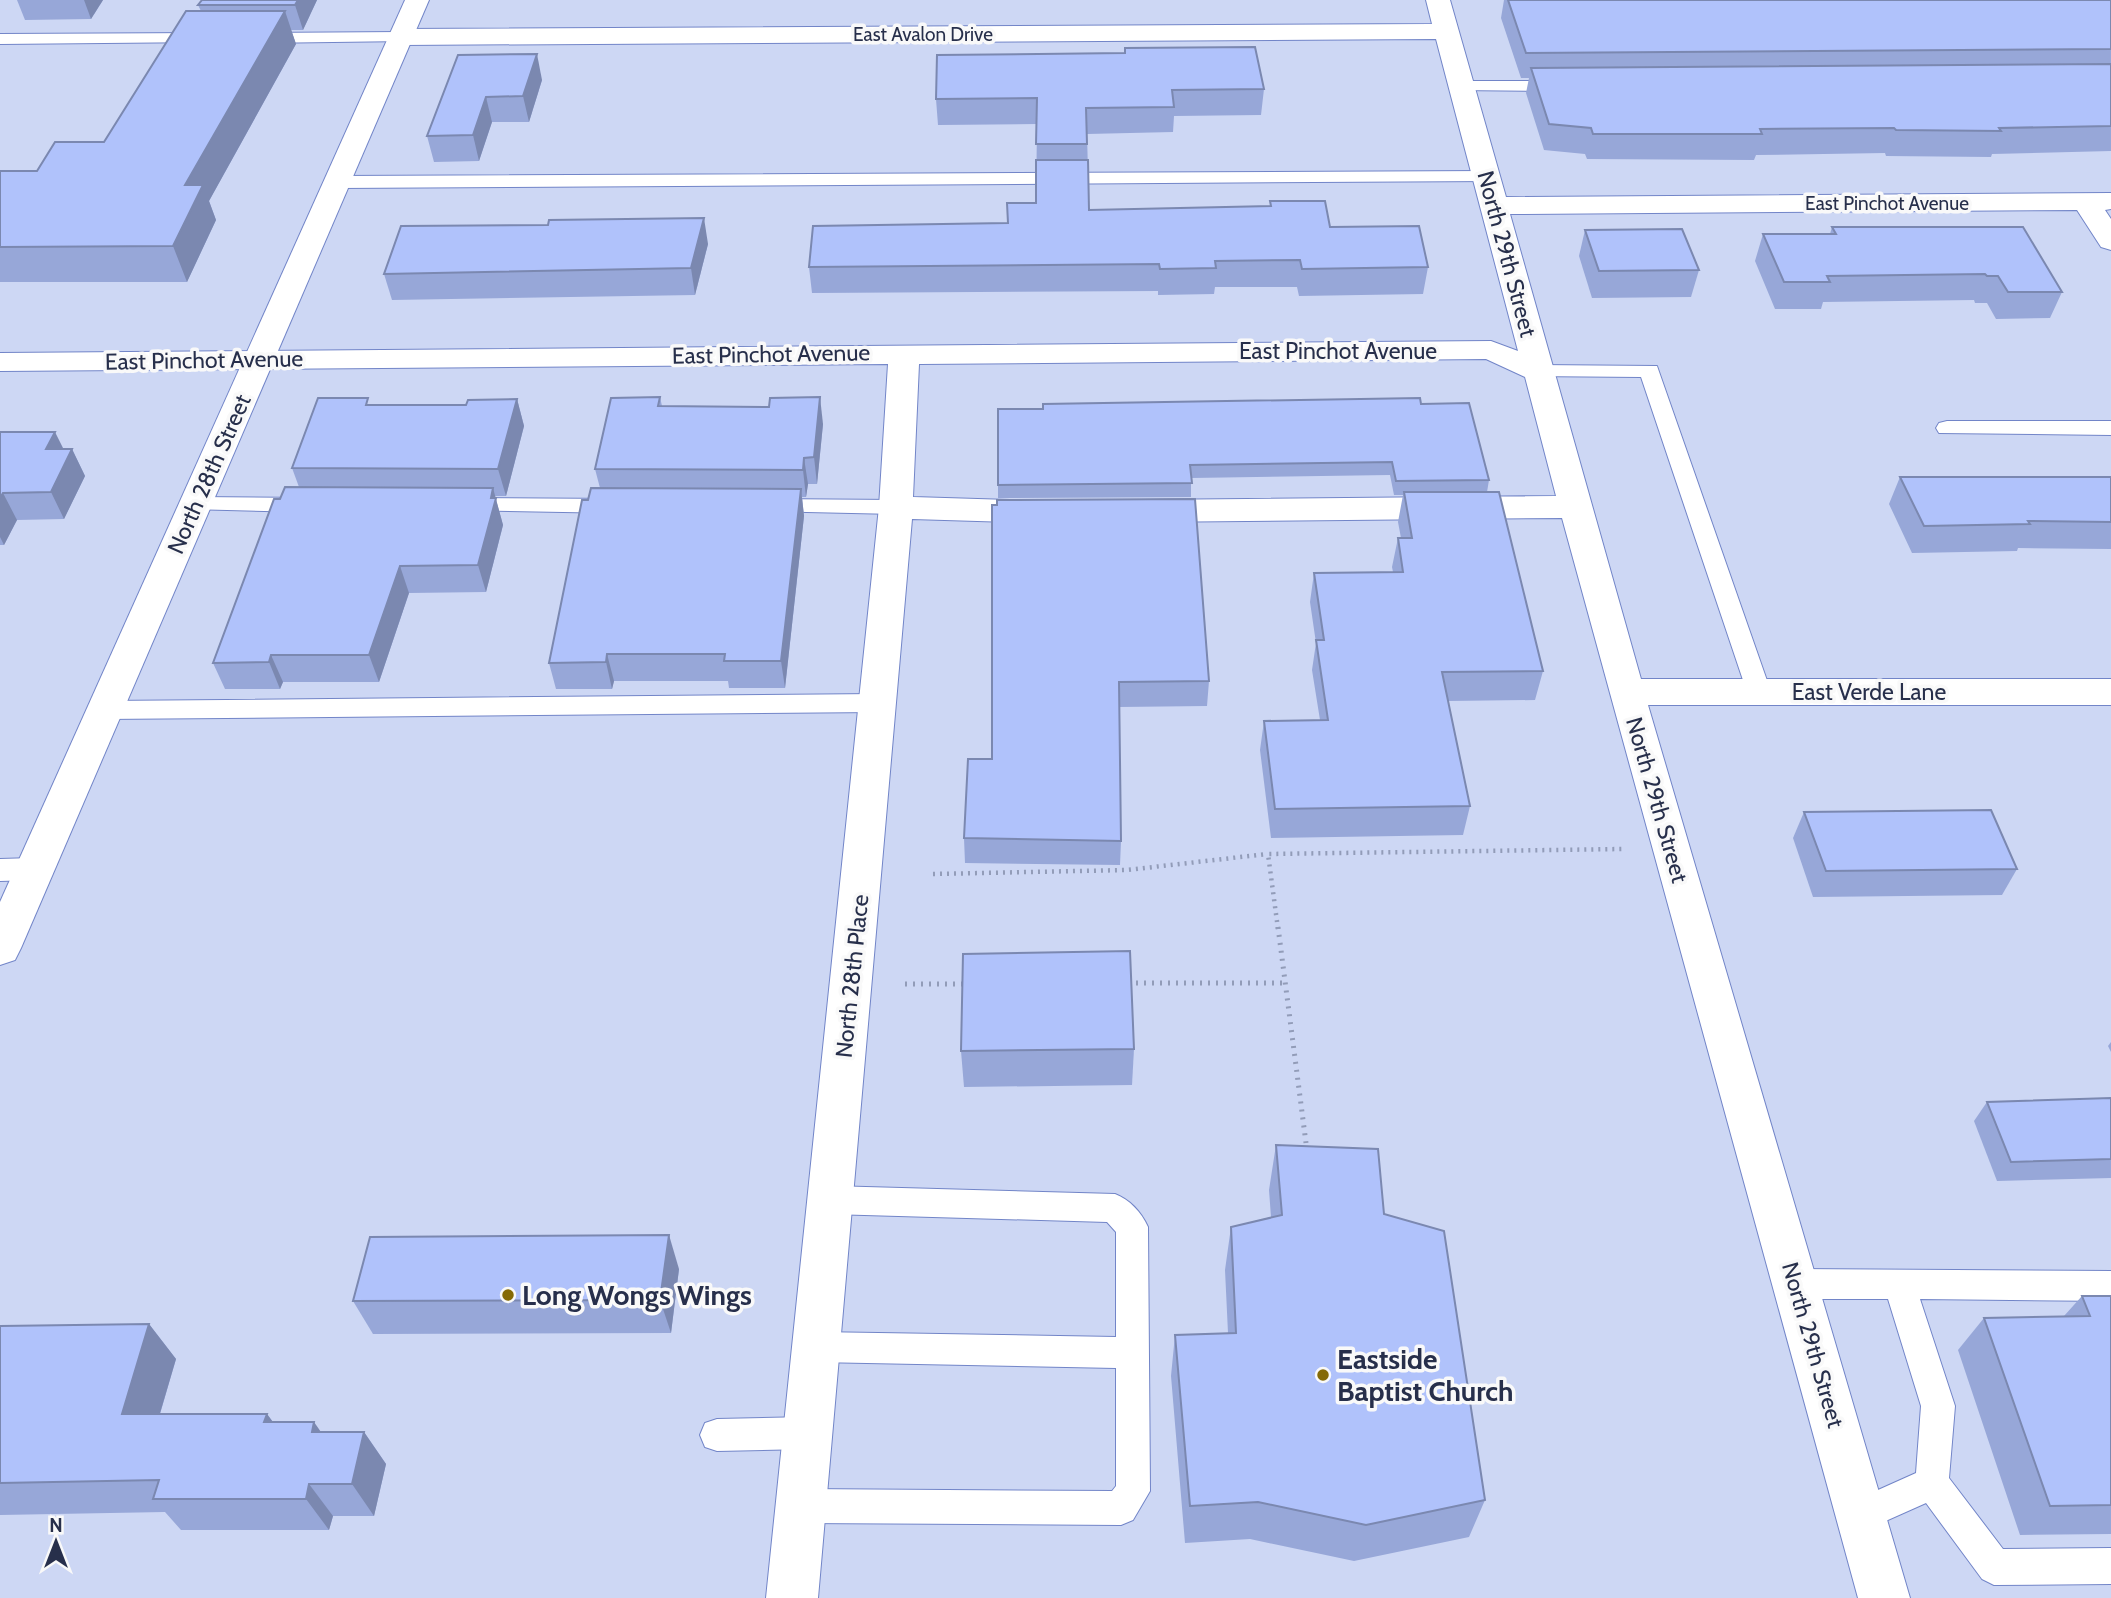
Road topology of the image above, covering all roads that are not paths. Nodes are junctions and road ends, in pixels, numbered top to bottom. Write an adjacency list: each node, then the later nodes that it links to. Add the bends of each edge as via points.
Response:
1 (417, 0): 4 (street, North 28th Street)
2 (1438, 0): 3 (street, North 29th Street)
3 (1446, 31): 4 (street, East Avalon Drive); 6 (street, North 29th Street)
4 (401, 37): 5 (lane); 9 (street, North 28th Street)
5 (0, 39)
6 (1463, 86): 7 (lane); 8 (street, North 29th Street)
7 (1574, 86)
8 (1487, 177): 9 (lane); 11 (street, North 29th Street)
9 (339, 182): 14 (street, North 28th Street)
10 (2098, 201): 11 (street, East Pinchot Avenue); 12 (street)
11 (1494, 206): 16 (street, North 29th Street)
12 (2111, 241)
13 (904, 353): 14 (street, East Pinchot Avenue); 16 (street, East Pinchot Avenue, via 1491,350); 24 (street, North 28th Place)
14 (260, 360): 15 (street, East Pinchot Avenue); 19 (street, North 28th Street)
15 (0, 362)
16 (1537, 370): 25 (street, North 29th Street); 29 (lane, via 1650,371)
17 (1947, 428): 18 (lane)
18 (2111, 428)
19 (196, 504): 20 (lane); 32 (street, North 28th Street)
20 (324, 505)
21 (448, 505): 22 (lane)
22 (641, 506)
23 (751, 506): 24 (lane)
24 (896, 507): 27 (street); 31 (street, North 28th Place)
25 (1575, 507): 26 (street); 28 (street, North 29th Street)
26 (1118, 511)
27 (1077, 512)
28 (1626, 692): 29 (street, East Verde Lane); 37 (street, North 29th Street)
29 (1759, 692): 30 (street, East Verde Lane)
30 (2111, 692)
31 (878, 703): 32 (lane); 36 (street, North 28th Place)
32 (104, 710): 33 (street, North 28th Street)
33 (33, 869): 34 (lane); 35 (street, North 28th Street)
34 (0, 870)
35 (0, 948)
36 (830, 1200): 40 (street, North 28th Place); 41 (lane, via 1115,1208 1132,1227)
37 (1795, 1284): 38 (lane); 46 (street, North 29th Street)
38 (1899, 1284): 39 (lane); 44 (lane, via 1938,1406)
39 (2111, 1286)
40 (816, 1347): 41 (lane); 42 (street, North 28th Place)
41 (1132, 1353): 45 (lane, via 1133,1492 1121,1508)
42 (808, 1433): 43 (lane); 45 (street, North 28th Place)
43 (717, 1435)
44 (1932, 1483): 46 (lane); 47 (lane, via 1994,1567)
45 (801, 1507): 48 (street, North 28th Place)
46 (1861, 1515): 49 (street, North 29th Street)
47 (2111, 1566)
48 (792, 1598)
49 (1884, 1598)

